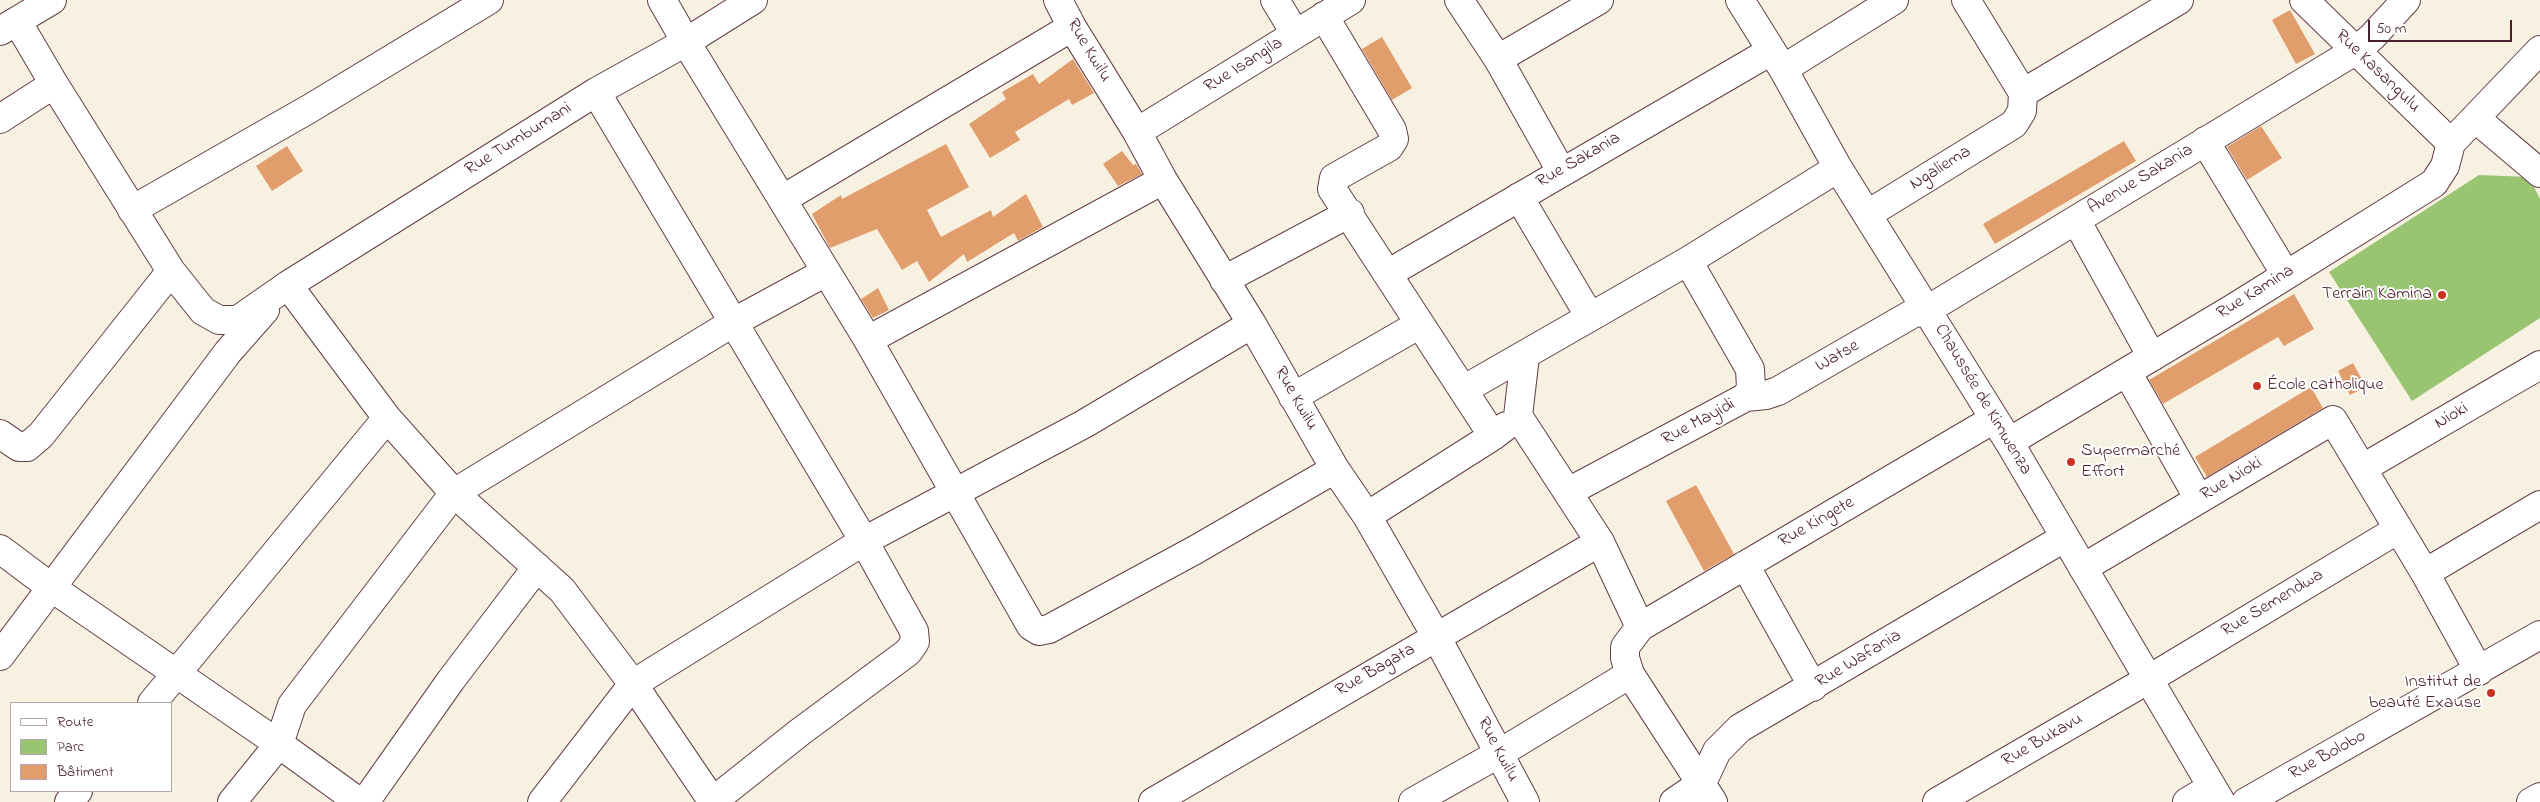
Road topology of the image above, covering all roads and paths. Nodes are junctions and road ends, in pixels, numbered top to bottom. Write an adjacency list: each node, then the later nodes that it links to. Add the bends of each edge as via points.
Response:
1 (52, 0): 17 (street)
2 (489, 0): 39 (street, via 309,109)
3 (662, 0): 20 (street)
4 (753, 0): 20 (street, Rue Tumbumani)
5 (1059, 0): 18 (street, Rue Kwilu)
6 (1275, 0): 19 (street)
7 (1351, 0): 16 (street, Rue Isangila)
8 (1459, 0): 23 (street)
9 (1599, 0): 23 (street)
10 (1740, 0): 24 (street, Chaussée de Kimwenza)
11 (1894, 0): 24 (street, Rue Sakania)
12 (1966, 0): 27 (street)
13 (2179, 0): 27 (street)
14 (2304, 0): 22 (street, Rue Kasangulu)
15 (2406, 0): 22 (street, Avenue Sakania)
16 (1324, 16): 19 (street, Rue Isangila); 40 (street, via 1392,130 1394,139 1389,147 1334,178 1332,189)
17 (9, 26): 25 (street)
18 (1072, 27): 30 (street, Rue Kwilu); 38 (street)
19 (1296, 33): 30 (street, Rue Isangila)
20 (686, 42): 26 (street, Rue Tumbumani); 38 (street)
21 (2540, 50): 28 (street, Rue Kamina)
22 (2355, 51): 31 (street, Avenue Sakania); 32 (street, Rue Kasangulu)
23 (1498, 59): 34 (street)
24 (1777, 60): 33 (street, Chaussée de Kimwenza); 34 (street, Rue Sakania)
25 (54, 84): 29 (street); 39 (street)
26 (596, 92): 49 (street, Rue Tumbumani); 52 (street)
27 (2022, 93): 41 (street, Ngaliema, via 2022,111 2014,124)
28 (2475, 118): 32 (street, Rue Kamina); 35 (street)
29 (0, 119)
30 (1137, 132): 36 (street, Rue Kwilu)
31 (2205, 141): 42 (street, Avenue Sakania); 47 (street)
32 (2451, 143): 47 (street, Rue Kamina, via 2445,166 2434,183)
33 (1838, 168): 41 (street, Chaussée de Kimwenza); 43 (street)
34 (1561, 171): 37 (street, Rue Sakania)
35 (2540, 173)
36 (1163, 180): 48 (street, Rue Kwilu); 55 (street)
37 (1519, 197): 46 (street, Rue Sakania); 51 (street)
38 (783, 199): 45 (street)
39 (132, 210): 44 (street)
40 (1350, 213): 46 (street); 48 (street)
41 (1868, 214): 50 (street, Chaussée de Kimwenza)
42 (2076, 220): 50 (street, Avenue Sakania); 57 (street)
43 (1688, 261): 51 (street); 62 (street, Rue Mayidi, via 1750,369 1751,388)
44 (171, 271): 49 (street, via 203,311 219,320 238,320); 66 (street, via 41,435 27,447 19,447)
45 (826, 272): 52 (street); 55 (street)
46 (1389, 273): 54 (street)
47 (2286, 275): 57 (street, Rue Kamina)
48 (1224, 280): 53 (street, Rue Kwilu)
49 (288, 285): 64 (street); 86 (street, via 228,352)
50 (1927, 310): 62 (street, Watse, via 1912,314 1778,391); 65 (street, Chaussée de Kimwenza)
51 (1590, 317): 56 (street)
52 (734, 322): 71 (street); 79 (street)
53 (1252, 324): 61 (street, Rue Kwilu); 73 (street, via 1084,424)
54 (1420, 324): 60 (street); 61 (street)
55 (868, 340): 73 (street)
56 (1525, 356): 60 (street); 63 (street)
57 (2152, 356): 59 (street, Rue Kamina)
58 (2540, 365): 69 (street, Nioki)
59 (2127, 372): 68 (street, Rue Kamina); 74 (street)
60 (1463, 390): 67 (street)
61 (1293, 397): 70 (street, Rue Kwilu)
62 (1746, 397): 72 (street, Rue Mayidi)
63 (1518, 416): 67 (street); 72 (street)
64 (387, 418): 71 (street); 93 (street)
65 (1994, 419): 68 (street, Chaussée de Kimwenza); 82 (street, Rue Kingete)
66 (0, 434)
67 (1493, 436): 76 (street)
68 (2009, 442): 78 (street, Chaussée de Kimwenza)
69 (2363, 468): 74 (street, Rue Nioki, via 2333,420); 77 (street)
70 (1335, 469): 73 (street, via 1160,569 1049,629 1039,630 1031,626); 76 (street, Rue Kwilu)
71 (454, 492): 83 (street); 98 (street, via 292,705)
72 (1568, 492): 80 (street)
73 (954, 493): 79 (street)
74 (2199, 499): 84 (street, Rue Nioki)
75 (2540, 505): 85 (street)
76 (1367, 516): 89 (street, Rue Kwilu)
77 (2397, 530): 85 (street); 94 (street, Rue Semendwa)
78 (2064, 538): 84 (street, Chaussée de Kimwenza); 96 (street, Rue Wafania)
79 (864, 541): 95 (street); 109 (street, via 914,631 915,642 908,652)
80 (1600, 542): 87 (street); 89 (street, Rue Bagata)
81 (0, 549): 86 (street)
82 (1745, 565): 87 (street, Rue Kingete); 96 (street)
83 (537, 567): 95 (street, via 562,590); 107 (street, via 451,680)
84 (2083, 568): 94 (street, Chaussée de Kimwenza)
85 (2425, 573): 91 (street)
86 (52, 588): 90 (street); 93 (street)
87 (1640, 626): 92 (street, via 1625,647 1624,658)
88 (2540, 635): 91 (street, Rue Bolobo)
89 (1436, 636): 99 (street, Rue Kwilu); 110 (street, Rue Bagata)
90 (0, 656)
91 (2479, 671): 116 (street, Rue Bolobo)
92 (1630, 674): 99 (street); 101 (street)
93 (177, 675): 97 (street); 98 (street)
94 (2148, 679): 102 (street, Chaussée de Kimwenza); 114 (street, Rue Bukavu)
95 (633, 684): 108 (street); 109 (street)
96 (1813, 687): 101 (street, Rue Wafania, via 1740,728 1717,752)
97 (153, 702)
98 (279, 744): 105 (street); 106 (street)
99 (1500, 753): 111 (street); 112 (street, Rue Kwilu)
100 (77, 792): 104 (street)
101 (1707, 793): 113 (street)
102 (2217, 794): 115 (street)
103 (2540, 797): 117 (street)
104 (69, 802)
105 (232, 802)
106 (359, 802)
107 (365, 802)
108 (542, 802)
109 (712, 802)
110 (1153, 802)
111 (1413, 802)
112 (1525, 802)
113 (1674, 802)
114 (1937, 802)
115 (2187, 802)
116 (2246, 802)
117 (2531, 802)

